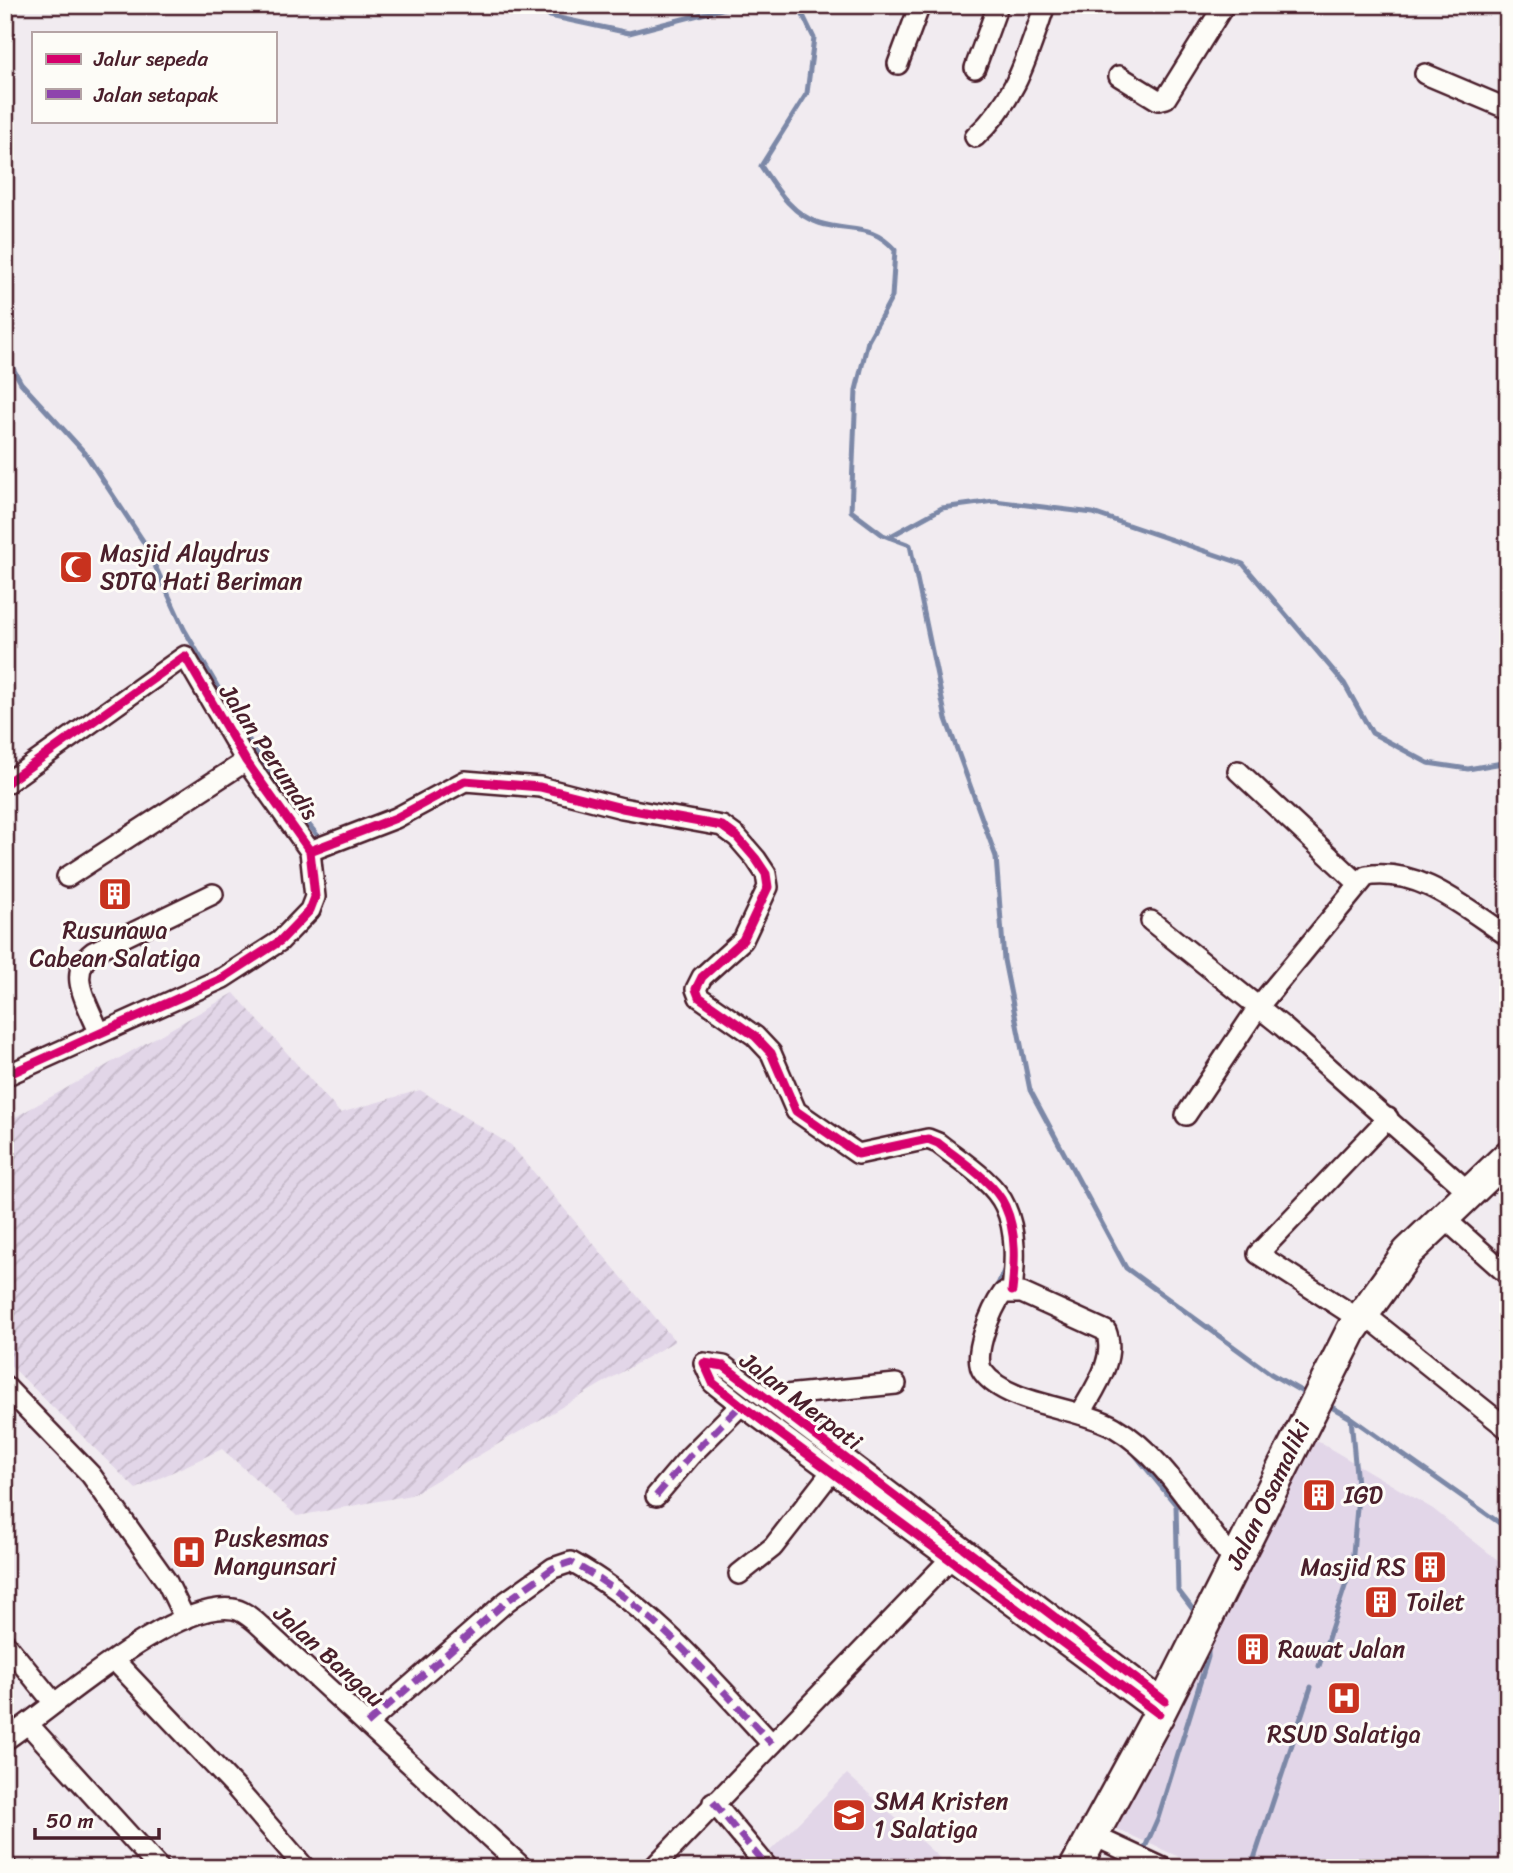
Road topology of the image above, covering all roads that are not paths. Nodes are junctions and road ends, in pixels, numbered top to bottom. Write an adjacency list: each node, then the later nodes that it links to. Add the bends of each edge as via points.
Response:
1 (920, 5): 5 (street)
2 (998, 5): 6 (street)
3 (1045, 5): 10 (street, via 1008,99)
4 (1224, 5): 8 (street, via 1166,98 1158,100)
5 (898, 64)
6 (975, 68)
7 (1425, 74): 9 (street)
8 (1119, 76)
9 (1506, 103)
10 (975, 137)
11 (246, 761): 13 (street, Jalan Perumdis, via 185,656); 14 (street, Jalan Perumdis); 15 (street)
12 (1238, 771): 16 (street)
13 (5, 784)
14 (320, 847): 21 (street, Jalan Perumdis, via 310,910 280,941 223,978); 29 (street, via 396,818 465,781 540,787 722,826 756,859 768,887 743,940 702,977 696,989 699,997 755,1036 771,1053 796,1111 836,1140 858,1154 928,1139 991,1188 1005,1205 1015,1255)
15 (67, 877)
16 (1357, 882): 19 (street, via 1376,874 1418,881); 20 (street)
17 (213, 894): 21 (street, via 81,961 80,984)
18 (1151, 921): 20 (street)
19 (1508, 936)
20 (1259, 1006): 23 (street); 24 (street)
21 (99, 1032): 22 (street, Jalan Perumdis)
22 (5, 1076)
23 (1186, 1115)
24 (1388, 1118): 26 (street); 30 (street, via 1258,1254)
25 (1508, 1156): 26 (main road, Jalan Osamaliki)
26 (1469, 1192): 27 (main road, Jalan Osamaliki)
27 (1443, 1217): 28 (street); 30 (main road, Jalan Osamaliki, via 1409,1252)
28 (1508, 1275)
29 (1012, 1291): 35 (street, via 1106,1331 1111,1344 1106,1365); 35 (street, via 998,1299 980,1346 977,1359 982,1371 999,1386 1022,1396)
30 (1361, 1316): 36 (street); 40 (main road, Jalan Osamaliki, via 1330,1368)
31 (896, 1384): 33 (street)
32 (5, 1386): 42 (street, via 91,1475 167,1582)
33 (765, 1397): 34 (street, Jalan Merpati, via 724,1366 704,1363 713,1383); 39 (street, Jalan Merpati)
34 (741, 1405): 37 (street, Jalan Merpati); 38 (street)
35 (1081, 1413): 40 (street, via 1115,1427 1157,1461)
36 (1508, 1429)
37 (832, 1471): 39 (street, Jalan Merpati); 41 (street, via 773,1547)
38 (656, 1496)
39 (956, 1554): 46 (street, Jalan Merpati); 50 (street)
40 (1235, 1562): 46 (main road, Jalan Osamaliki)
41 (738, 1574)
42 (186, 1619): 44 (street, Jalan Bangau, via 160,1630); 48 (street, Jalan Bangau, via 212,1610 244,1613)
43 (5, 1643): 45 (street)
44 (115, 1661): 45 (street, Jalan Bangau); 54 (street, via 236,1788)
45 (54, 1703): 47 (street, Jalan Bangau)
46 (1162, 1708): 52 (main road, Jalan Osamaliki)
47 (28, 1724): 49 (street, Jalan Bangau); 55 (street)
48 (367, 1724): 50 (street, via 508,1601 553,1568 571,1562 629,1600 690,1656); 56 (street, Jalan Bangau)
49 (5, 1740)
50 (772, 1744): 51 (street)
51 (713, 1802): 57 (street); 58 (street)
52 (1092, 1835): 53 (street); 59 (main road, Jalan Osamaliki)
53 (1149, 1861)
54 (298, 1865)
55 (159, 1868)
56 (523, 1868)
57 (653, 1868)
58 (768, 1868)
59 (1074, 1868)

